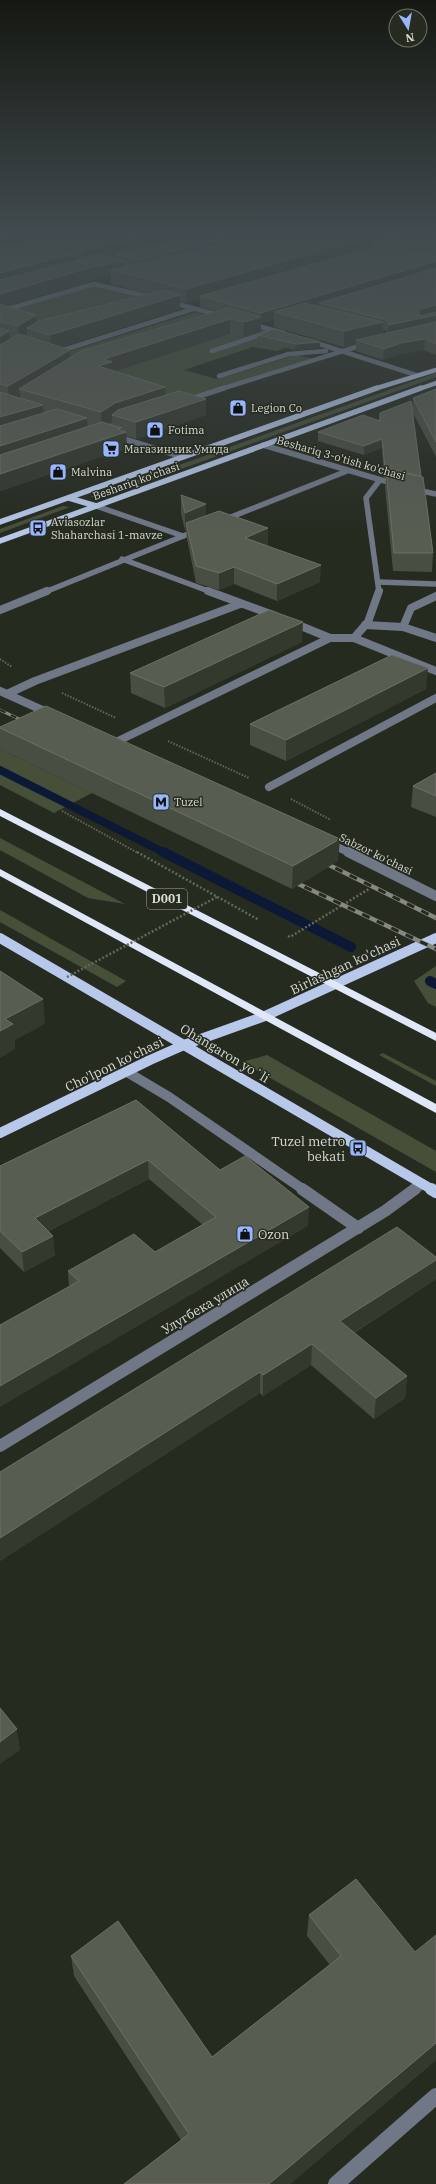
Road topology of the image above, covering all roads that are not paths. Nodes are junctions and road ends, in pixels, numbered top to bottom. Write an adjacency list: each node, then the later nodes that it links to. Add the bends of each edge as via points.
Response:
1 (114, 334): 7 (street, via 50,354)
2 (266, 334): 6 (street)
3 (300, 338): 5 (street)
4 (378, 341): 5 (street)
5 (342, 350): 9 (street); 10 (street, via 289,354); 12 (street)
6 (212, 351)
7 (58, 356)
8 (436, 370): 9 (main road, Beshariq ko'chasi)
9 (416, 375): 15 (main road, Beshariq ko'chasi)
10 (219, 376)
11 (436, 383): 14 (main road, Beshariq ko'chasi)
12 (183, 402)
13 (110, 435): 15 (street)
14 (263, 446): 16 (street, Beshariq 3-o'tish ko'chasi); 20 (main road, Beshariq ko'chasi)
15 (183, 457): 19 (main road, Beshariq ko'chasi)
16 (347, 471): 17 (street, Beshariq 3-o'tish ko'chasi); 22 (street)
17 (379, 481): 18 (street, Beshariq 3-o'tish ko'chasi); 27 (street, via 366,498)
18 (436, 494)
19 (69, 498): 20 (main road); 21 (main road, Beshariq ko'chasi)
20 (96, 506): 24 (street); 25 (main road, Beshariq ko'chasi)
21 (0, 522)
22 (212, 524)
23 (204, 527): 24 (street)
24 (183, 536): 26 (street)
25 (0, 541)
26 (122, 559): 30 (street); 31 (street)
27 (378, 582): 28 (street); 32 (street, via 379,594)
28 (436, 584)
29 (436, 596): 33 (street, via 411,608)
30 (240, 604): 34 (street); 38 (street)
31 (0, 610)
32 (365, 625): 33 (street); 35 (street)
33 (403, 627): 36 (street)
34 (330, 638): 35 (street); 41 (street)
35 (354, 638): 37 (street)
36 (436, 638)
37 (436, 671)
38 (3, 693): 40 (street)
39 (436, 698): 42 (street)
40 (58, 717)
41 (116, 742)
42 (269, 787)
43 (0, 812): 49 (highway, D001)
44 (316, 837): 46 (street, Sabzor ko'chasi)
45 (0, 872): 50 (highway)
46 (436, 896)
47 (0, 938): 52 (main road, Ohangaron yoʻli)
48 (436, 938): 49 (main road, Birlashgan ko'chasi)
49 (334, 985): 50 (main road, Birlashgan ko'chasi); 51 (highway, D001)
50 (265, 1016): 52 (main road, Cho'lpon ko'chasi); 54 (highway)
51 (436, 1038)
52 (184, 1045): 53 (main road, Cho'lpon ko'chasi); 56 (main road, Ohangaron yoʻli)
53 (127, 1072): 55 (main road, Cho'lpon ko'chasi); 58 (street, via 170,1097)
54 (436, 1109)
55 (0, 1133)
56 (422, 1184): 57 (main road, Ohangaron yoʻli); 58 (street, Улугбека улица)
57 (436, 1192)
58 (358, 1228): 59 (street, Улугбека улица)
59 (0, 1446)
60 (436, 2096): 61 (street)
61 (336, 2184)

